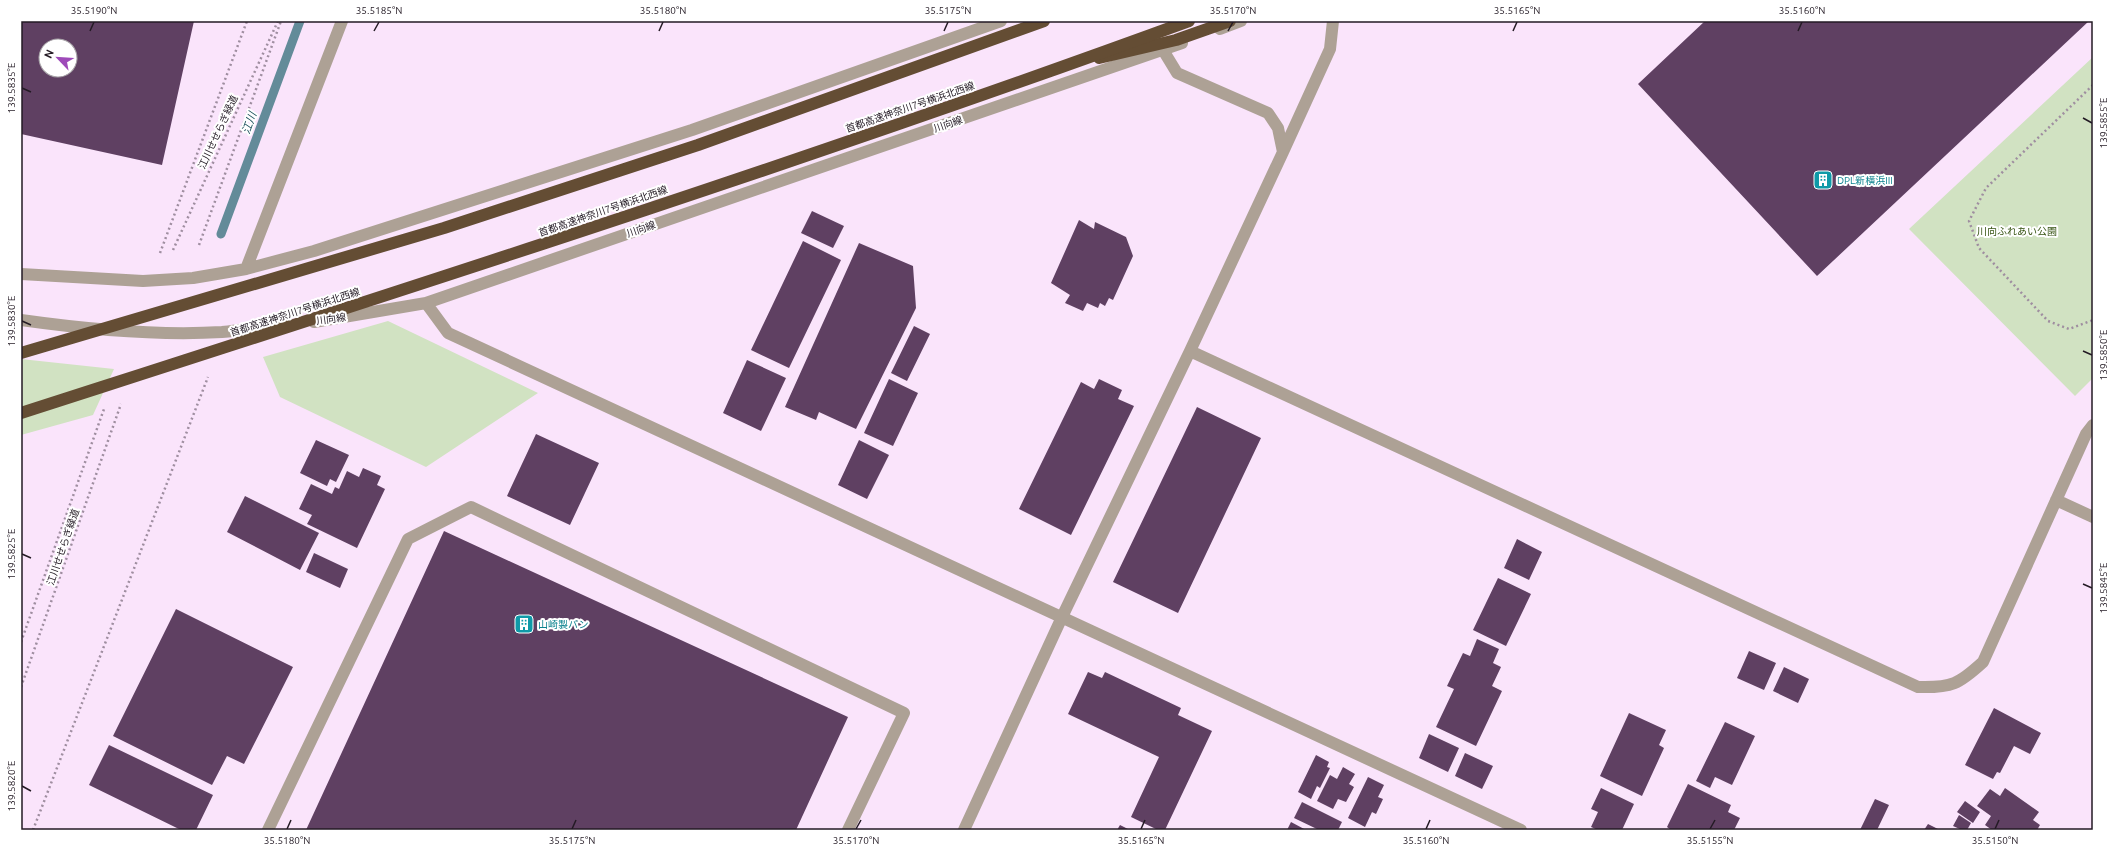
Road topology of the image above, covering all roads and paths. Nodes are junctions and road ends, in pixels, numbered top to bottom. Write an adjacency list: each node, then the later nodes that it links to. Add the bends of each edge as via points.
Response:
1 (247, 21): 17 (path)
2 (278, 21): 16 (path, 江川せせらぎ緑道)
3 (281, 21): 15 (path)
4 (342, 21): 18 (street)
5 (998, 21): 18 (street, via 684,132 314,251)
6 (1044, 21): 24 (highway, bridge, via 698,145 444,228)
7 (1189, 21): 12 (highway, 首都高速神奈川7号横浜北西線, bridge)
8 (1230, 21): 12 (highway, bridge, via 1176,40)
9 (1242, 21): 11 (street, 川向線)
10 (1333, 21): 14 (street, via 1330,49)
11 (1163, 50): 14 (street, via 1177,73 1268,113 1278,128); 20 (street, 川向線)
12 (1072, 64): 27 (highway, 首都高速神奈川7号横浜北西線, bridge, via 465,270)
13 (2093, 85): 22 (path, via 1986,188 1969,221 1979,248 2048,321 2069,329)
14 (1283, 152): 23 (street)
15 (199, 245)
16 (173, 250)
17 (160, 252)
18 (246, 269): 19 (street, via 193,278 143,281)
19 (21, 274)
20 (426, 303): 21 (street, 川向線, via 334,319 221,332 119,330); 32 (street, via 448,334)
21 (21, 320)
22 (2093, 320)
23 (1190, 351): 30 (street, via 1918,687 1939,688 1963,680 1982,662); 32 (street)
24 (21, 353)
25 (209, 375): 35 (path)
26 (107, 401): 33 (path)
27 (21, 413)
28 (118, 413): 34 (path, 江川せせらぎ緑道)
29 (2093, 425): 30 (street, via 2086,434)
30 (2056, 500): 31 (street)
31 (2093, 517)
32 (1062, 617): 38 (street); 39 (street)
33 (21, 642)
34 (21, 687)
35 (33, 830)
36 (268, 830): 37 (street, via 408,538 471,507 904,713)
37 (848, 830)
38 (964, 830)
39 (1521, 830)

